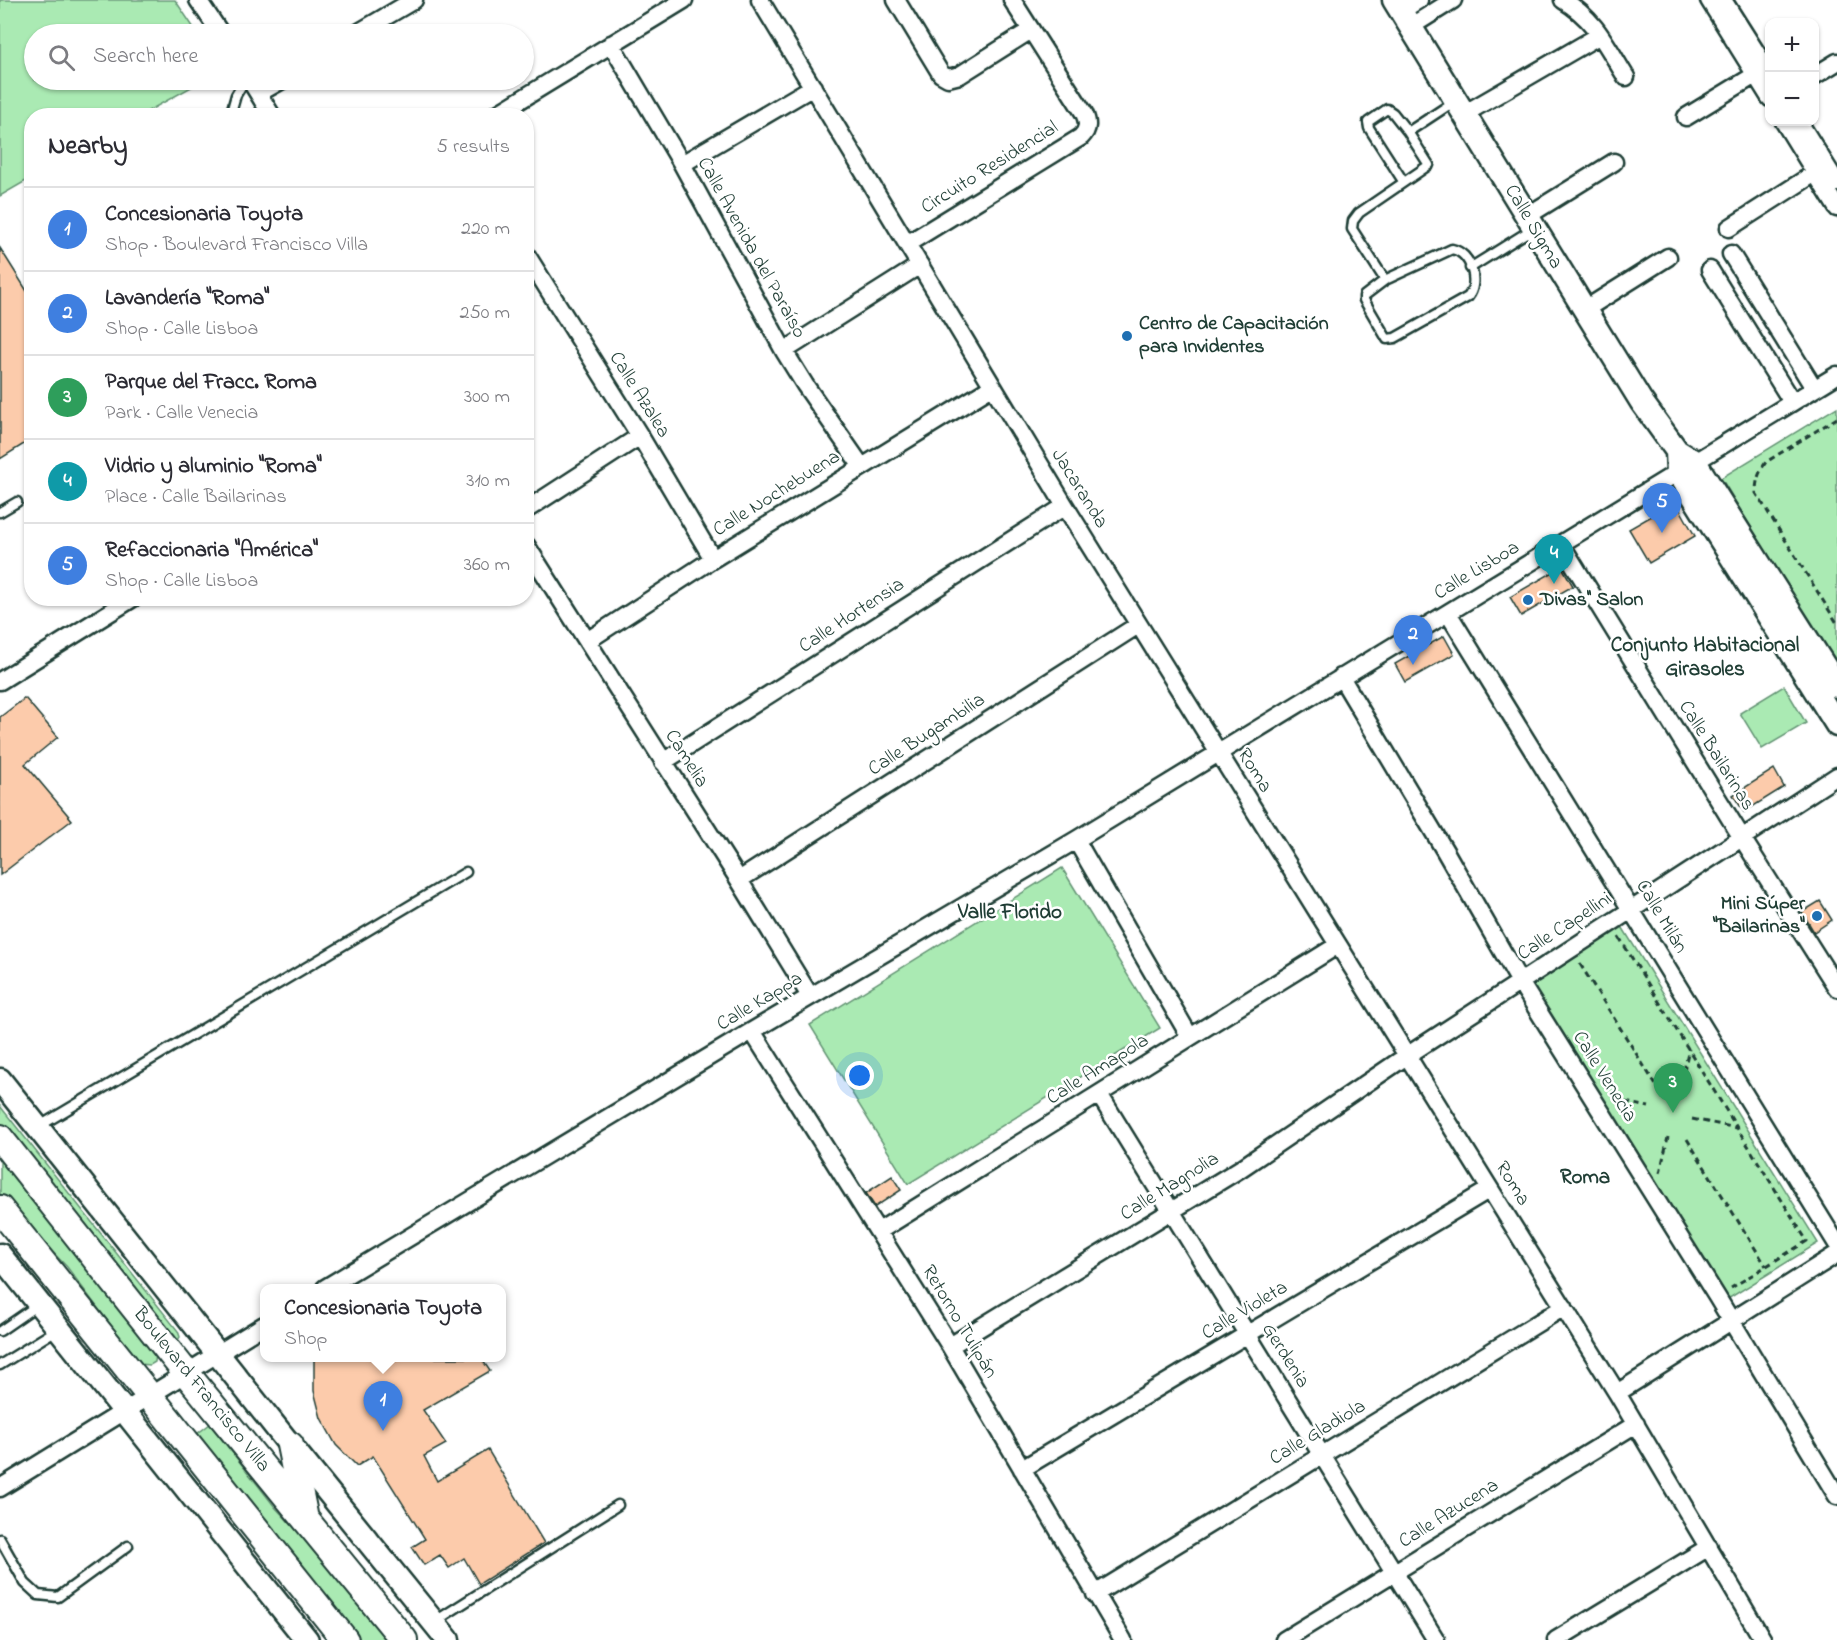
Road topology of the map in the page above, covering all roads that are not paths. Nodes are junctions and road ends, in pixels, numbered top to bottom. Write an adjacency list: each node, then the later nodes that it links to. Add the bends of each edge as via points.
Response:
1 (198, 0): 12 (street)
2 (414, 0): 13 (street)
3 (684, 0): 16 (street)
4 (760, 0): 21 (street, Jacaranda)
5 (896, 0): 14 (street, via 941,74 948,78 960,75)
6 (1012, 0): 14 (street, Circuito Residencial)
7 (1453, 0): 11 (street)
8 (1563, 0): 15 (street, via 1589,20)
9 (1709, 0): 19 (street)
10 (1723, 0): 19 (street)
11 (1406, 9): 24 (street, Calle Sigma)
12 (214, 24)
13 (373, 24)
14 (1031, 30): 39 (street, Circuito Residencial, via 1083,112 1087,121 1085,133)
15 (1600, 35): 20 (street); 24 (street)
16 (611, 44): 27 (street); 32 (street, Calle Avenida del Paraíso)
17 (1837, 62): 18 (street)
18 (1819, 73)
19 (1762, 75): 28 (street)
20 (1626, 76)
21 (813, 87): 32 (street); 39 (street, Jacaranda)
22 (239, 90): 25 (lane)
23 (257, 90): 26 (street)
24 (1459, 107): 30 (lane); 37 (street, Calle Sigma)
25 (232, 108)
26 (267, 108)
27 (507, 108)
28 (1686, 117)
29 (1799, 130): 33 (street); 35 (street)
30 (1408, 132): 34 (lane, via 1429,165); 34 (lane, via 1387,109 1368,122)
31 (1614, 162): 37 (street)
32 (682, 164): 48 (street, Calle Avenida del Paraíso)
33 (1815, 173): 36 (street); 38 (street)
34 (1403, 181): 46 (lane, via 1353,221 1352,229)
35 (1837, 183)
36 (1837, 208)
37 (1530, 222): 43 (lane); 47 (street, Calle Sigma)
38 (1729, 228)
39 (907, 244): 42 (street, Jacaranda)
40 (1731, 254): 51 (street)
41 (1668, 257): 47 (street)
42 (920, 265): 48 (street); 50 (street, Jacaranda)
43 (1470, 267): 46 (lane, via 1467,257 1452,249); 46 (lane, via 1474,283 1468,297 1391,340 1364,300 1367,292)
44 (534, 269): 53 (street, Calle Azalea)
45 (1710, 270): 52 (street)
46 (1385, 280)
47 (1584, 310): 54 (street, Calle Sigma)
48 (784, 351): 55 (street, Calle Avenida del Paraíso)
49 (1837, 375): 51 (street)
50 (992, 387): 55 (street, Calle Nochebuena); 58 (street, Jacaranda)
51 (1814, 388): 52 (street)
52 (1792, 402): 54 (street)
53 (640, 436): 57 (street); 62 (street, Calle Azalea)
54 (1683, 461): 60 (street, Calle Lisboa); 69 (street); 70 (street)
55 (862, 467): 62 (street, Calle Nochebuena)
56 (17, 502): 59 (lane)
57 (534, 505)
58 (1065, 506): 65 (street, Jacaranda); 72 (street, Calle Hortensia)
59 (0, 512)
60 (1561, 544): 64 (street, Calle Lisboa); 74 (street, Calle Bailarinas)
61 (534, 557): 66 (street, Camelia)
62 (713, 559): 66 (street, Calle Nochebuena)
63 (120, 606): 68 (street)
64 (1448, 613): 67 (street, Calle Lisboa); 78 (street, Calle Milán)
65 (1138, 625): 71 (street, Jacaranda); 77 (street, Calle Bugambilia)
66 (587, 641): 72 (street, Camelia)
67 (1341, 677): 71 (street, Calle Lisboa); 80 (street, Calle Venecia)
68 (0, 681)
69 (1837, 686)
70 (1837, 725)
71 (1218, 753): 75 (street, Calle Kappa); 79 (street, Roma)
72 (663, 762): 77 (street, Camelia)
73 (1837, 777): 74 (street, Calle Capellini)
74 (1742, 838): 78 (street, Calle Capellini); 81 (street, Calle Bailarinas)
75 (1076, 840): 82 (street, Calle Kappa); 84 (street)
76 (466, 872): 88 (lane)
77 (739, 880): 82 (street, Camelia)
78 (1632, 909): 80 (street, Calle Capellini); 94 (street, Calle Milán)
79 (1338, 945): 84 (street, Calle Amapola); 85 (street, Roma)
80 (1520, 982): 85 (street, Calle Capellini); 100 (street, Calle Venecia)
81 (1837, 988)
82 (810, 996): 83 (street, Calle Kappa)
83 (752, 1031): 93 (street, Retorno Tulipán); 97 (street, Calle Kappa)
84 (1190, 1037): 87 (street, Calle Amapola)
85 (1408, 1055): 90 (street, Roma); 92 (street, Calle Magnolia)
86 (0, 1080): 88 (street)
87 (1099, 1094): 92 (street, Gerdenia); 93 (street, Calle Amapola)
88 (37, 1127): 106 (street)
89 (0, 1138): 108 (main road, Boulevard Francisco Villa)
90 (1490, 1189): 99 (street, Roma); 104 (street, Calle Violeta)
91 (0, 1209): 110 (main road)
92 (1171, 1212): 104 (street, Gerdenia); 105 (street, Calle Magnolia)
93 (879, 1231): 105 (street, Retorno Tulipán)
94 (1837, 1244)
95 (1837, 1254): 100 (street)
96 (0, 1255): 98 (street)
97 (332, 1284)
98 (40, 1304): 102 (street); 103 (lane)
99 (1564, 1307): 109 (street, Roma); 114 (street, Calle Gladiola)
100 (1731, 1321): 109 (street); 117 (street, Calle Venecia)
101 (260, 1327): 106 (street)
102 (58, 1328): 107 (lane); 111 (street)
103 (0, 1331)
104 (1247, 1334): 114 (street, Gerdenia); 115 (street, Calle Violeta)
105 (950, 1347): 115 (street, Retorno Tulipán)
106 (217, 1354): 108 (street); 113 (street)
107 (0, 1365)
108 (186, 1373): 110 (street); 119 (main road, Boulevard Francisco Villa)
109 (1617, 1393): 112 (street, Roma)
110 (149, 1395): 111 (street); 127 (main road)
111 (123, 1411): 116 (street); 126 (street)
112 (1635, 1424): 122 (street, Roma); 123 (street, Calle Azucena)
113 (290, 1445): 119 (main road); 125 (street)
114 (1322, 1455): 123 (street, Gerdenia); 124 (street, Calle Gladiola)
115 (1022, 1469): 124 (street, Retorno Tulipán)
116 (0, 1488)
117 (1837, 1496)
118 (618, 1504): 125 (lane)
119 (304, 1518): 128 (main road, Boulevard Francisco Villa)
120 (0, 1539): 121 (lane, via 25,1583 38,1595 58,1597)
121 (128, 1546)
122 (1709, 1547): 133 (street); 134 (street, Roma)
123 (1394, 1572): 131 (street, Calle Azucena); 132 (street, Gerdenia)
124 (1095, 1594): 130 (street, Retorno Tulipán)
125 (433, 1622): 129 (street)
126 (307, 1640)
127 (345, 1640)
128 (405, 1640)
129 (448, 1640)
130 (1123, 1640)
131 (1284, 1640)
132 (1436, 1640)
133 (1556, 1640)
134 (1763, 1640)

